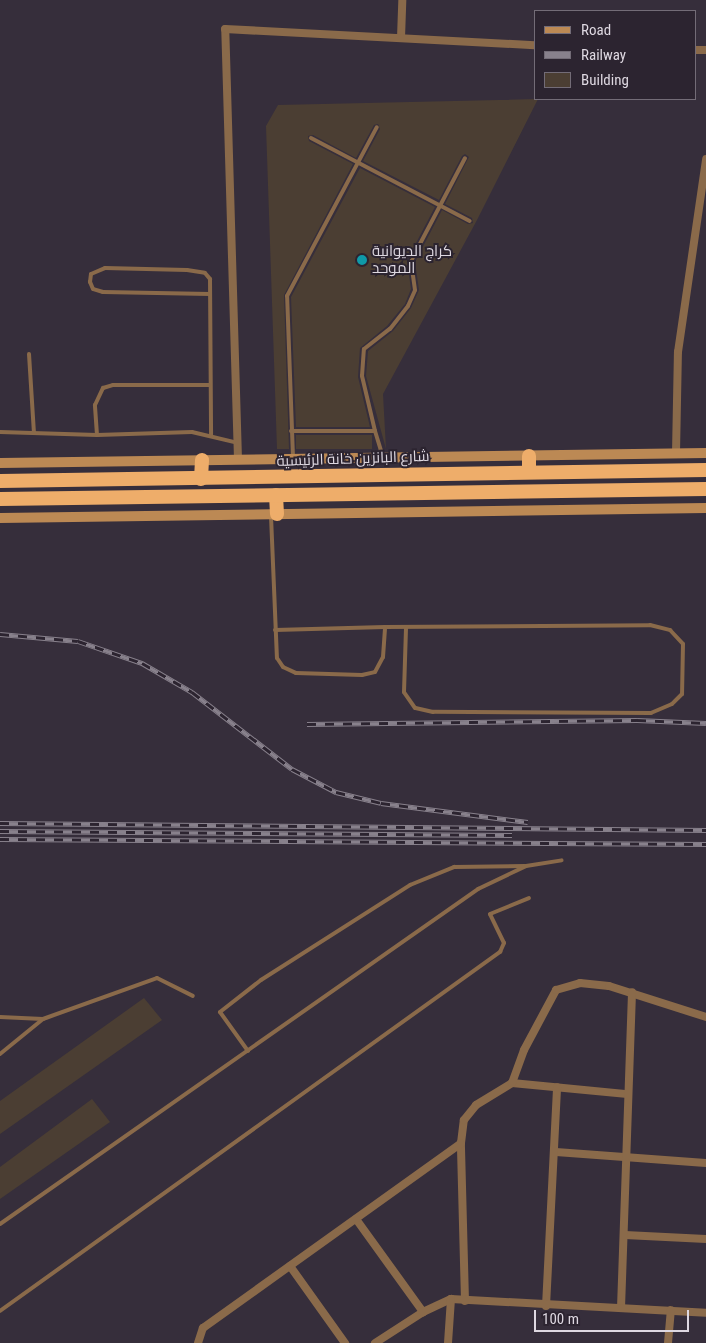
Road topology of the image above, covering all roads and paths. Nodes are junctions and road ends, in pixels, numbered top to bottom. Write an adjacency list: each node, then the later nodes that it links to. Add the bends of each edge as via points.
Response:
1 (402, 0): 2 (street)
2 (402, 38): 3 (street); 20 (street, via 225,29)
3 (534, 46)
4 (377, 127): 8 (lane)
5 (312, 138): 8 (lane)
6 (465, 158): 9 (lane)
7 (706, 160): 21 (street, via 678,352)
8 (358, 163): 9 (lane); 14 (lane, via 286,296)
9 (440, 205): 10 (lane); 16 (lane, via 412,262 415,290 408,306 390,329 364,349 362,355 362,376)
10 (470, 221)
11 (210, 294): 11 (lane, via 210,278 205,273 188,270 105,268 91,274 93,289 103,292); 13 (lane)
12 (28, 354): 17 (lane)
13 (209, 385): 18 (lane, via 113,384 103,388 95,405); 19 (lane)
14 (291, 431): 16 (lane); 25 (lane)
15 (0, 432): 17 (lane)
16 (375, 432): 24 (lane)
17 (34, 433): 18 (lane)
18 (97, 435): 19 (lane, via 192,432)
19 (211, 435): 20 (lane)
20 (238, 444): 26 (street)
21 (676, 453): 22 (main road); 23 (main road)
22 (706, 453)
23 (529, 456): 24 (main road); 30 (highway)
24 (383, 457): 25 (main road)
25 (293, 458): 26 (main road)
26 (238, 459): 27 (main road)
27 (202, 460): 28 (main road); 31 (highway)
28 (0, 463)
29 (706, 470): 30 (highway, شارع البانزين خانة الرئيسية)
30 (529, 471): 31 (highway, شارع البانزين خانة الرئيسية)
31 (201, 479): 32 (highway, شارع البانزين خانة الرئيسية)
32 (0, 481)
33 (706, 489): 34 (highway)
34 (276, 495): 35 (highway); 37 (highway)
35 (0, 499)
36 (706, 508): 37 (main road)
37 (274, 514): 38 (main road); 41 (lane)
38 (0, 518)
39 (386, 627): 40 (lane); 41 (lane); 41 (lane, via 383,657 375,672 362,675 296,673 283,667 277,658)
40 (406, 628): 40 (lane, via 650,625 670,630 683,644 682,694 672,704 651,713 433,712 415,708 404,692)
41 (275, 630)
42 (562, 860): 43 (lane)
43 (526, 866): 50 (lane, via 478,889); 50 (lane, via 454,867 410,884 261,980 220,1012)
44 (529, 898): 69 (lane, via 490,914 504,943 500,952)
45 (632, 992): 47 (street); 52 (street, via 580,983 561,987 524,1050); 54 (street)
46 (193, 996): 49 (lane, via 157,978)
47 (706, 1016)
48 (0, 1017): 49 (lane)
49 (43, 1019): 51 (lane)
50 (248, 1051): 60 (lane)
51 (0, 1054)
52 (512, 1083): 53 (street); 55 (street, via 476,1104 464,1120)
53 (557, 1087): 54 (street); 56 (street)
54 (627, 1094): 57 (street)
55 (461, 1144): 59 (street); 65 (street)
56 (556, 1152): 57 (street); 66 (street)
57 (626, 1158): 58 (street); 61 (street)
58 (706, 1163)
59 (356, 1219): 63 (street); 70 (street)
60 (0, 1224)
61 (625, 1235): 62 (street); 67 (street)
62 (706, 1239)
63 (290, 1266): 72 (street, via 203,1328); 73 (street)
64 (452, 1299): 65 (street); 70 (street); 75 (street)
65 (465, 1301): 66 (street)
66 (546, 1306): 67 (street)
67 (621, 1308): 68 (street)
68 (671, 1310): 71 (street); 76 (street)
69 (0, 1311)
70 (423, 1312): 74 (street)
71 (706, 1313)
72 (198, 1343)
73 (345, 1343)
74 (375, 1343)
75 (448, 1343)
76 (668, 1343)

